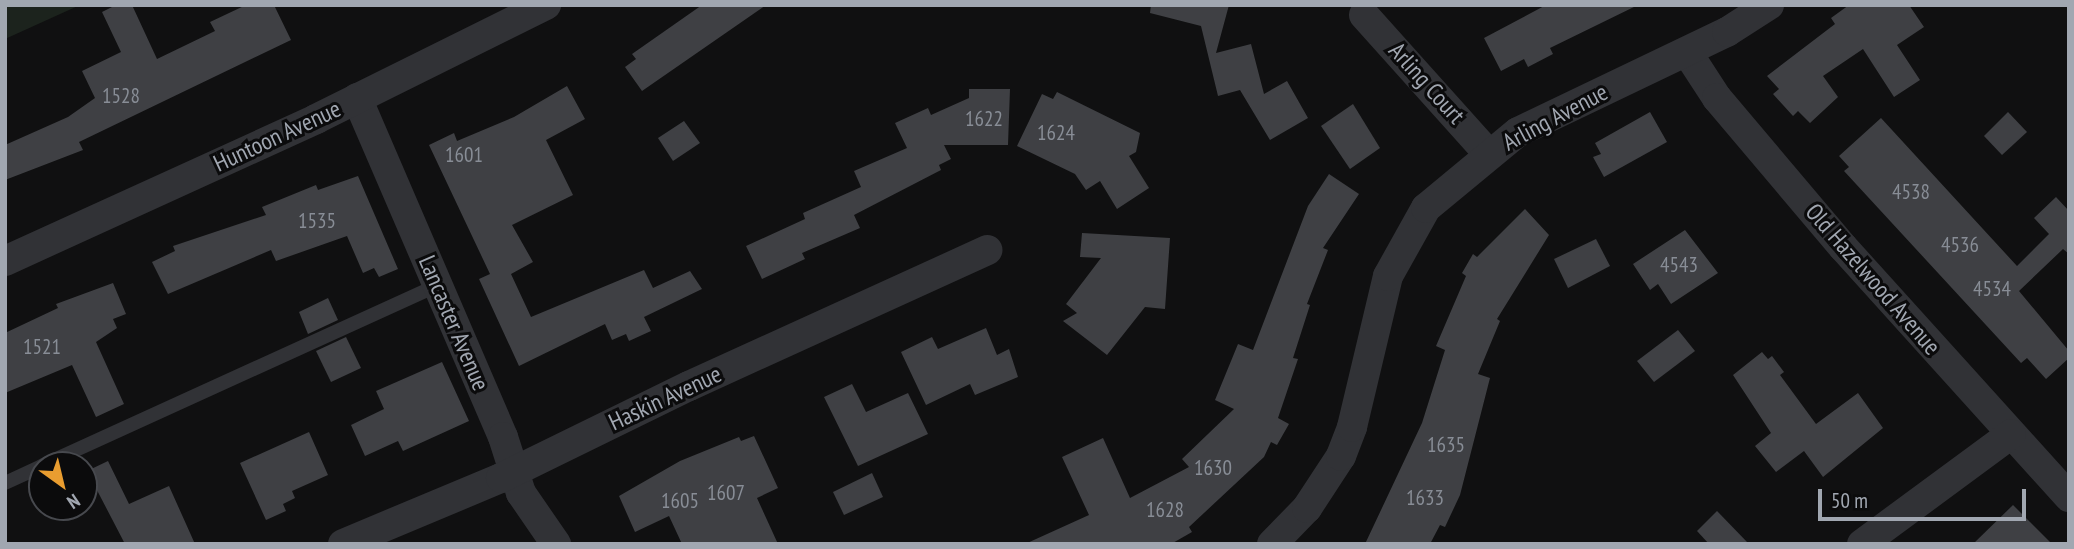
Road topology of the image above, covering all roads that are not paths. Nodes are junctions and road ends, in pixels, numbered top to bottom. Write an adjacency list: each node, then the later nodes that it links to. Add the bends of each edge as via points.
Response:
1 (546, 5): 5 (street, Huntoon Avenue)
2 (1769, 5): 4 (street, Arling Avenue)
3 (1364, 15): 6 (street, Arling Court)
4 (1687, 52): 6 (street, Arling Avenue, via 1518,132); 10 (street, Old Hazelwood Avenue, via 1717,98 1834,237)
5 (357, 99): 8 (street, Huntoon Avenue); 9 (street, Lancaster Avenue)
6 (1488, 153): 18 (street, Arling Avenue, via 1426,208 1397,253 1377,311 1352,427 1340,456 1307,508)
7 (987, 250): 13 (street, Haskin Avenue)
8 (5, 261)
9 (438, 285): 11 (lane); 13 (street, Lancaster Avenue)
10 (2011, 434): 15 (street, Old Hazelwood Avenue); 19 (street)
11 (74, 451)
12 (28, 472): 14 (lane)
13 (514, 472): 16 (street, Haskin Avenue); 17 (street, Lancaster Avenue, via 521,493)
14 (5, 483)
15 (2069, 497)
16 (343, 544)
17 (556, 544)
18 (1272, 544)
19 (1861, 544)

